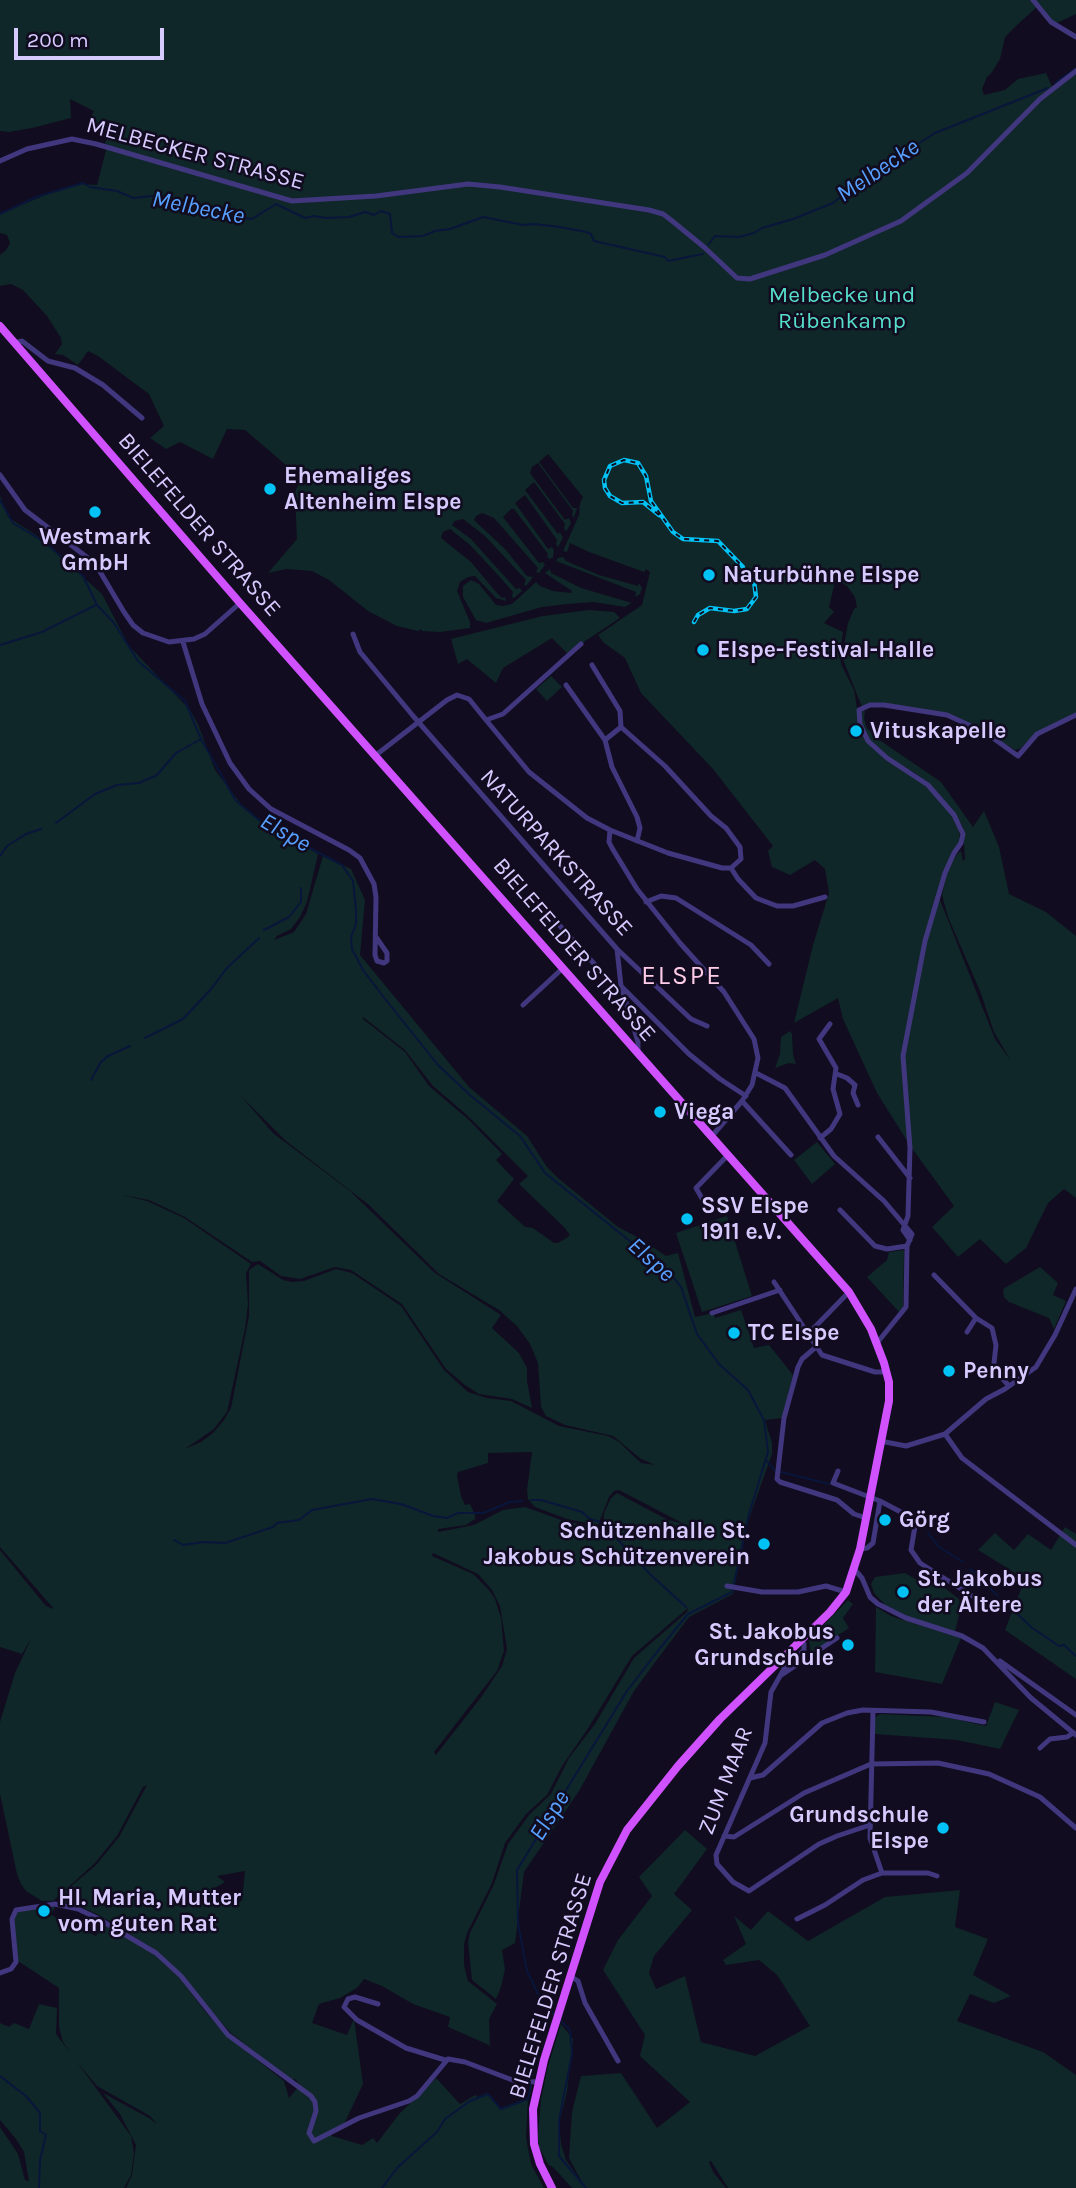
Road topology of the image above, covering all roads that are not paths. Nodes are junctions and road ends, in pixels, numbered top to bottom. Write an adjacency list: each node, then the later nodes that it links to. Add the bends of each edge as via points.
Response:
1 (1033, 0): 2 (street, via 1051,22)
2 (1076, 37)
3 (1076, 71): 4 (street, MELBECKER STRASSE, via 967,173 901,220 849,245 750,279 737,278 671,219 649,210 468,184 292,201 72,139 27,149)
4 (0, 161)
5 (0, 326): 6 (main road, BIELEFELDER STRASSE)
6 (14, 343): 7 (street, via 22,341 48,361 75,368); 9 (main road, BIELEFELDER STRASSE)
7 (142, 418)
8 (0, 475): 11 (street, via 25,510 99,570 133,625 157,639)
9 (240, 603): 11 (street, via 205,634); 20 (main road, BIELEFELDER STRASSE)
10 (353, 634): 17 (street, NATURPARKSTRASSE, via 360,652)
11 (183, 642): 27 (street, via 207,715 248,789 271,809 360,858 374,884)
12 (582, 644): 16 (street, via 509,710)
13 (592, 665): 18 (street, via 620,711)
14 (566, 685): 19 (street)
15 (1076, 715): 47 (street, via 1037,734 1018,756 986,733 947,715 884,705 859,710 868,741 928,785 954,814 963,839 945,873 925,941 903,1056)
16 (486, 720): 17 (street, via 460,695); 21 (street, via 529,772 587,818)
17 (418, 722): 20 (street); 28 (street, NATURPARKSTRASSE)
18 (621, 727): 19 (street); 23 (street, via 726,828 742,853)
19 (605, 740): 22 (street, via 612,767 638,817)
20 (376, 755): 30 (main road, BIELEFELDER STRASSE)
21 (610, 830): 22 (street); 26 (street, via 612,848)
22 (637, 841): 23 (street)
23 (731, 867): 25 (street, via 756,898 777,906)
24 (533, 896): 31 (street, via 616,988)
25 (825, 897)
26 (646, 902): 29 (street, via 661,896 676,898 751,945); 36 (street, via 745,1022 757,1049)
27 (376, 937)
28 (617, 949): 31 (street); 34 (street, NATURPARKSTRASSE, via 691,1018)
29 (769, 964)
30 (563, 968): 32 (street); 35 (main road, BIELEFELDER STRASSE)
31 (622, 988): 35 (street); 40 (street, via 689,1054)
32 (523, 1005)
33 (830, 1024): 37 (street, via 819,1039)
34 (707, 1026)
35 (638, 1052): 42 (main road, BIELEFELDER STRASSE)
36 (756, 1073): 40 (street); 44 (street, via 785,1088)
37 (837, 1074): 39 (street); 44 (street, via 834,1089 840,1114)
38 (864, 1084): 39 (street)
39 (855, 1085): 41 (street, via 853,1093)
40 (744, 1098): 42 (street); 45 (street)
41 (859, 1105)
42 (712, 1136): 46 (main road, BIELEFELDER STRASSE)
43 (878, 1137): 47 (street)
44 (820, 1138): 50 (street)
45 (791, 1155)
46 (728, 1156): 48 (street, via 696,1188); 56 (main road, BIELEFELDER STRASSE)
47 (910, 1178): 50 (street)
48 (707, 1207)
49 (840, 1210): 51 (street, via 875,1246 887,1250)
50 (905, 1225): 51 (street, via 912,1234)
51 (907, 1247): 61 (street, via 906,1307)
52 (934, 1275): 58 (street)
53 (774, 1282): 55 (street)
54 (1076, 1289): 64 (street, via 1036,1367)
55 (780, 1290): 57 (street); 60 (street)
56 (849, 1292): 60 (street); 61 (main road, BIELEFELDER STRASSE)
57 (712, 1313)
58 (976, 1318): 59 (street); 64 (street, via 994,1333 996,1371)
59 (967, 1332)
60 (808, 1334): 62 (street)
61 (877, 1343): 63 (main road, BIELEFELDER STRASSE)
62 (816, 1347): 63 (street, via 825,1356); 70 (street, via 802,1359 789,1398 778,1481 834,1499)
63 (886, 1372): 66 (main road, BIELEFELDER STRASSE, via 889,1401)
64 (1009, 1386): 65 (street)
65 (945, 1434): 66 (street, via 905,1446); 71 (street, via 962,1458)
66 (880, 1441): 68 (main road, BIELEFELDER STRASSE)
67 (838, 1471): 68 (street, via 833,1483)
68 (870, 1497): 69 (street); 70 (main road, BIELEFELDER STRASSE)
69 (880, 1501): 72 (street, BIELEFELDER STRASSE, via 873,1543); 76 (street, via 916,1520 911,1550 920,1563)
70 (866, 1518): 72 (main road, BIELEFELDER STRASSE)
71 (1076, 1545)
72 (860, 1549): 73 (main road, BIELEFELDER STRASSE)
73 (855, 1570): 75 (main road, BIELEFELDER STRASSE); 79 (street, via 878,1604 906,1619 965,1637)
74 (731, 1587): 75 (street, via 798,1592 826,1586)
75 (846, 1592): 78 (main road, BIELEFELDER STRASSE)
76 (977, 1599)
77 (837, 1638): 80 (street)
78 (802, 1639): 80 (street, ZUM MAAR, via 804,1650); 95 (main road, BIELEFELDER STRASSE, via 720,1719 627,1830 600,1882)
79 (994, 1658): 82 (street); 84 (street, via 1031,1699)
80 (780, 1676): 87 (street, ZUM MAAR, via 768,1699 767,1735)
81 (873, 1712): 83 (street, via 948,1714); 86 (street); 87 (street, via 847,1713 822,1723 763,1775)
82 (1076, 1715)
83 (984, 1723)
84 (1075, 1734): 85 (street, via 1050,1739)
85 (1040, 1748)
86 (871, 1764): 88 (street); 89 (street, via 938,1763 989,1774 1040,1797); 90 (street, via 804,1793 734,1837)
87 (750, 1778): 90 (street, ZUM MAAR)
88 (870, 1825): 90 (street, ZUM MAAR, via 819,1844 749,1891 717,1864); 91 (street)
89 (1076, 1828)
90 (724, 1836)
91 (881, 1873): 92 (street); 93 (street)
92 (937, 1875)
93 (797, 1919)
94 (0, 1973): 97 (street, via 16,1962 13,1913 24,1907 55,1904 78,1909 127,1934 156,1952 181,1976 228,2035 311,2096 316,2111 309,2136 314,2141 359,2118 409,2101)
95 (570, 1976): 98 (street, via 578,1981 585,2003); 99 (main road, BIELEFELDER STRASSE)
96 (377, 2004): 97 (street, via 355,1997 344,2007 405,2049)
97 (445, 2060): 99 (street, via 465,2062 515,2081)
98 (618, 2061)
99 (538, 2082): 100 (main road, BIELEFELDER STRASSE, via 533,2133 540,2164)
100 (552, 2188)

